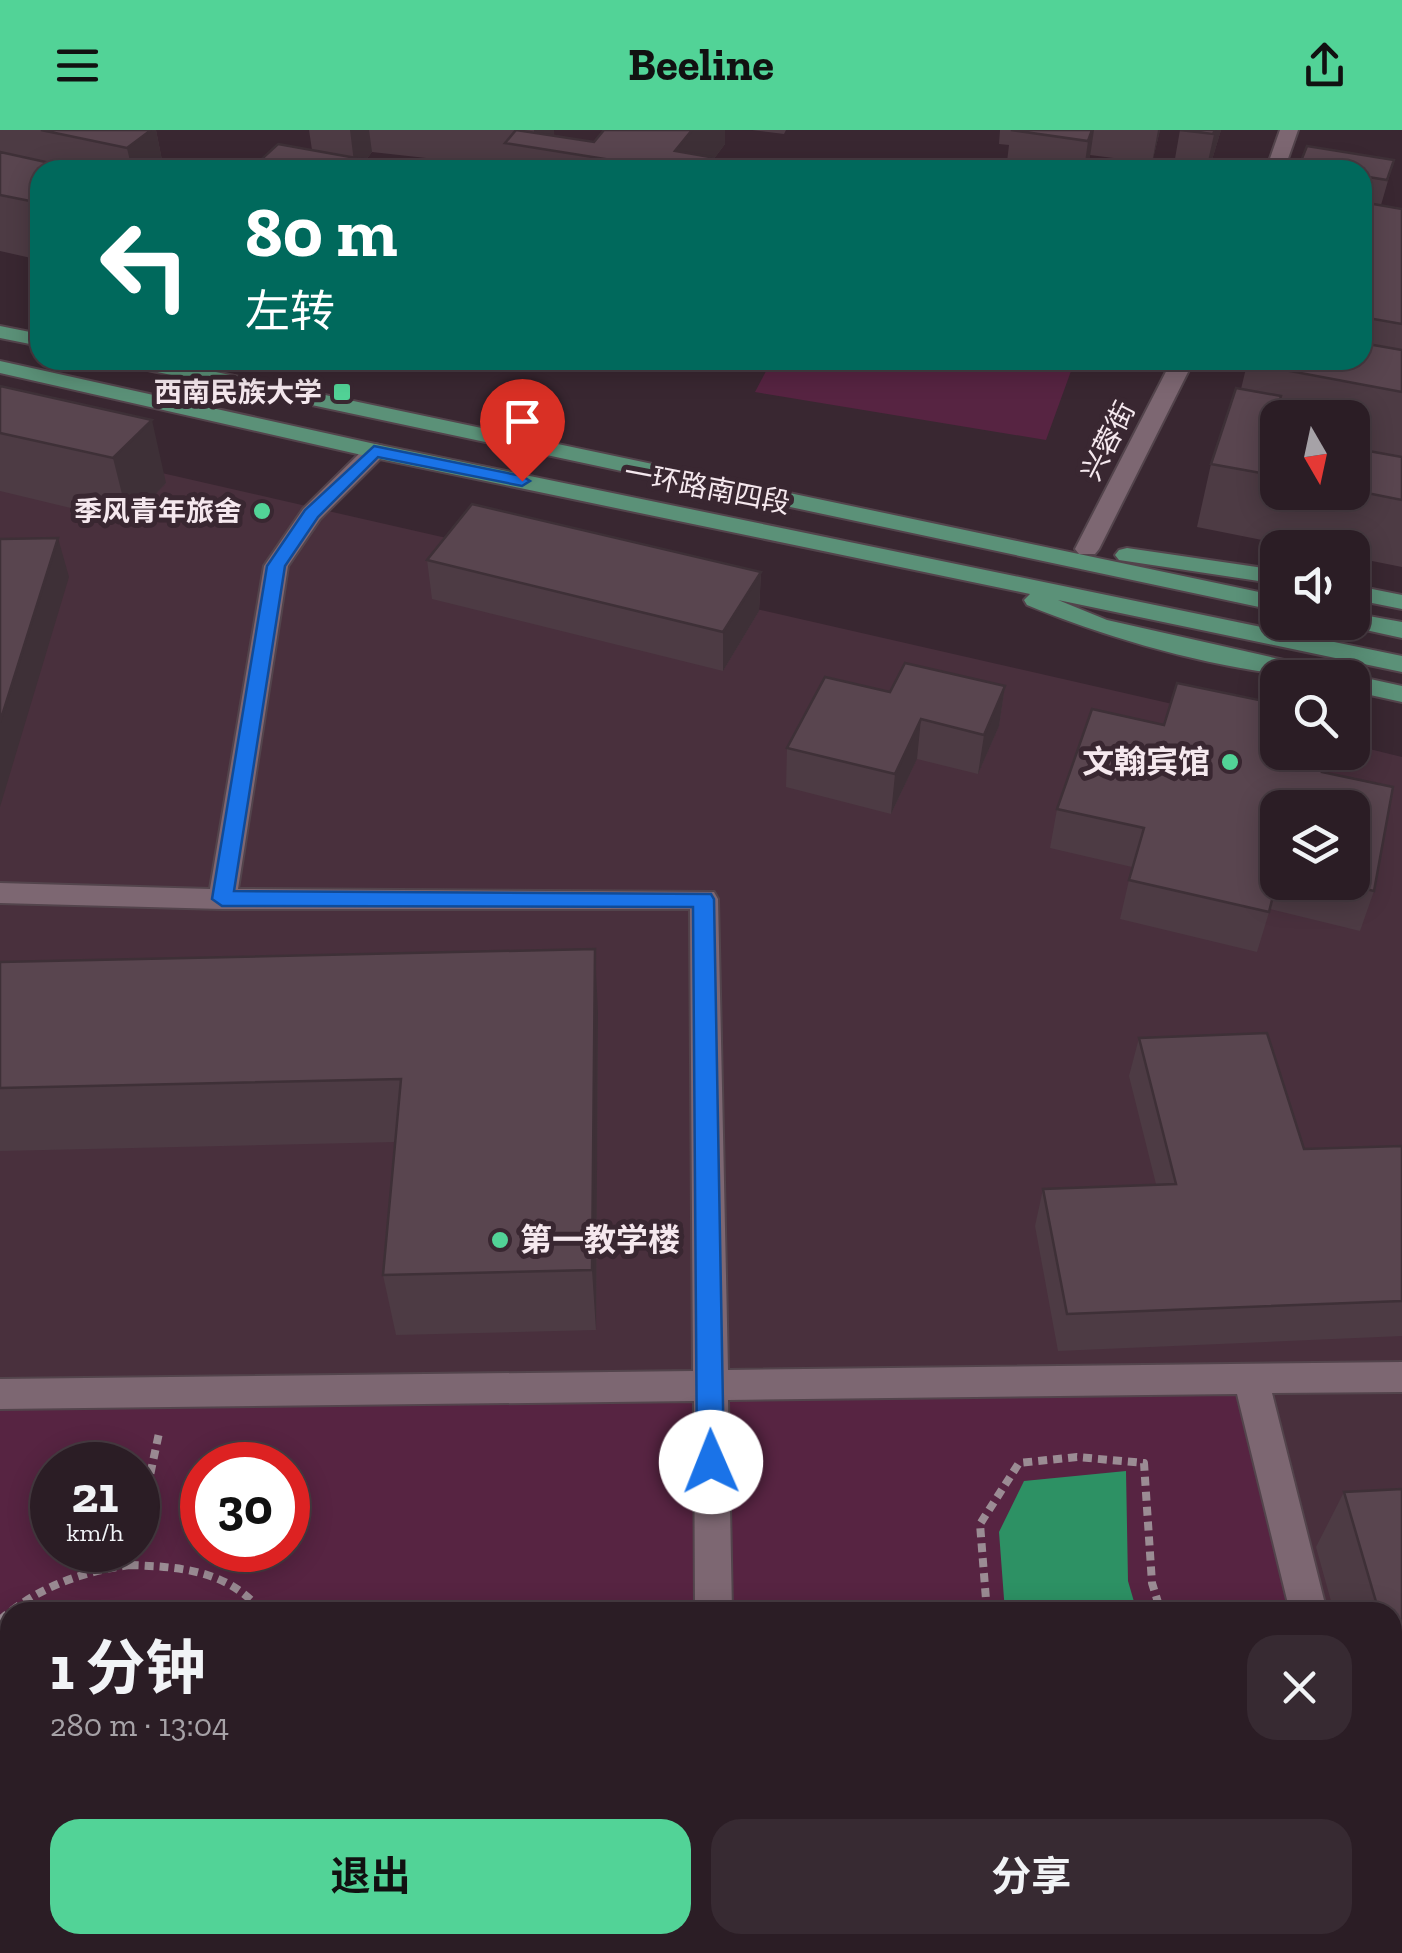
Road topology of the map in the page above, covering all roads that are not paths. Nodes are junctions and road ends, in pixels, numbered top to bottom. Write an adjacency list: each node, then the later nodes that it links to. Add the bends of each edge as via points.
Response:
1 (1290, 130): 2 (street)
2 (1279, 160)
3 (0, 332): 4 (main road)
4 (30, 338)
5 (0, 367): 8 (main road, 一环路南四段)
6 (176, 370): 9 (main road, 一环路南四段)
7 (1178, 370): 10 (street, 兴蓉街)
8 (374, 452): 11 (main road, 一环路南四段); 23 (street, via 312,514 276,566)
9 (960, 538): 10 (main road); 14 (main road, 一环路南四段)
10 (1087, 549): 12 (main road)
11 (964, 570): 18 (main road, via 1100,626); 19 (main road, 一环路南四段)
12 (1260, 575)
13 (1370, 596): 15 (main road)
14 (1260, 600)
15 (1402, 602)
16 (1370, 624): 17 (main road)
17 (1402, 630)
18 (1260, 662)
19 (1402, 664)
20 (1370, 687): 21 (main road)
21 (1402, 694)
22 (0, 894): 23 (street)
23 (222, 899): 26 (street, via 704,899)
24 (1402, 1377): 25 (street)
25 (1250, 1379): 26 (street); 29 (street)
26 (709, 1386): 27 (street); 28 (street)
27 (0, 1394)
28 (714, 1602)
29 (1306, 1602)

